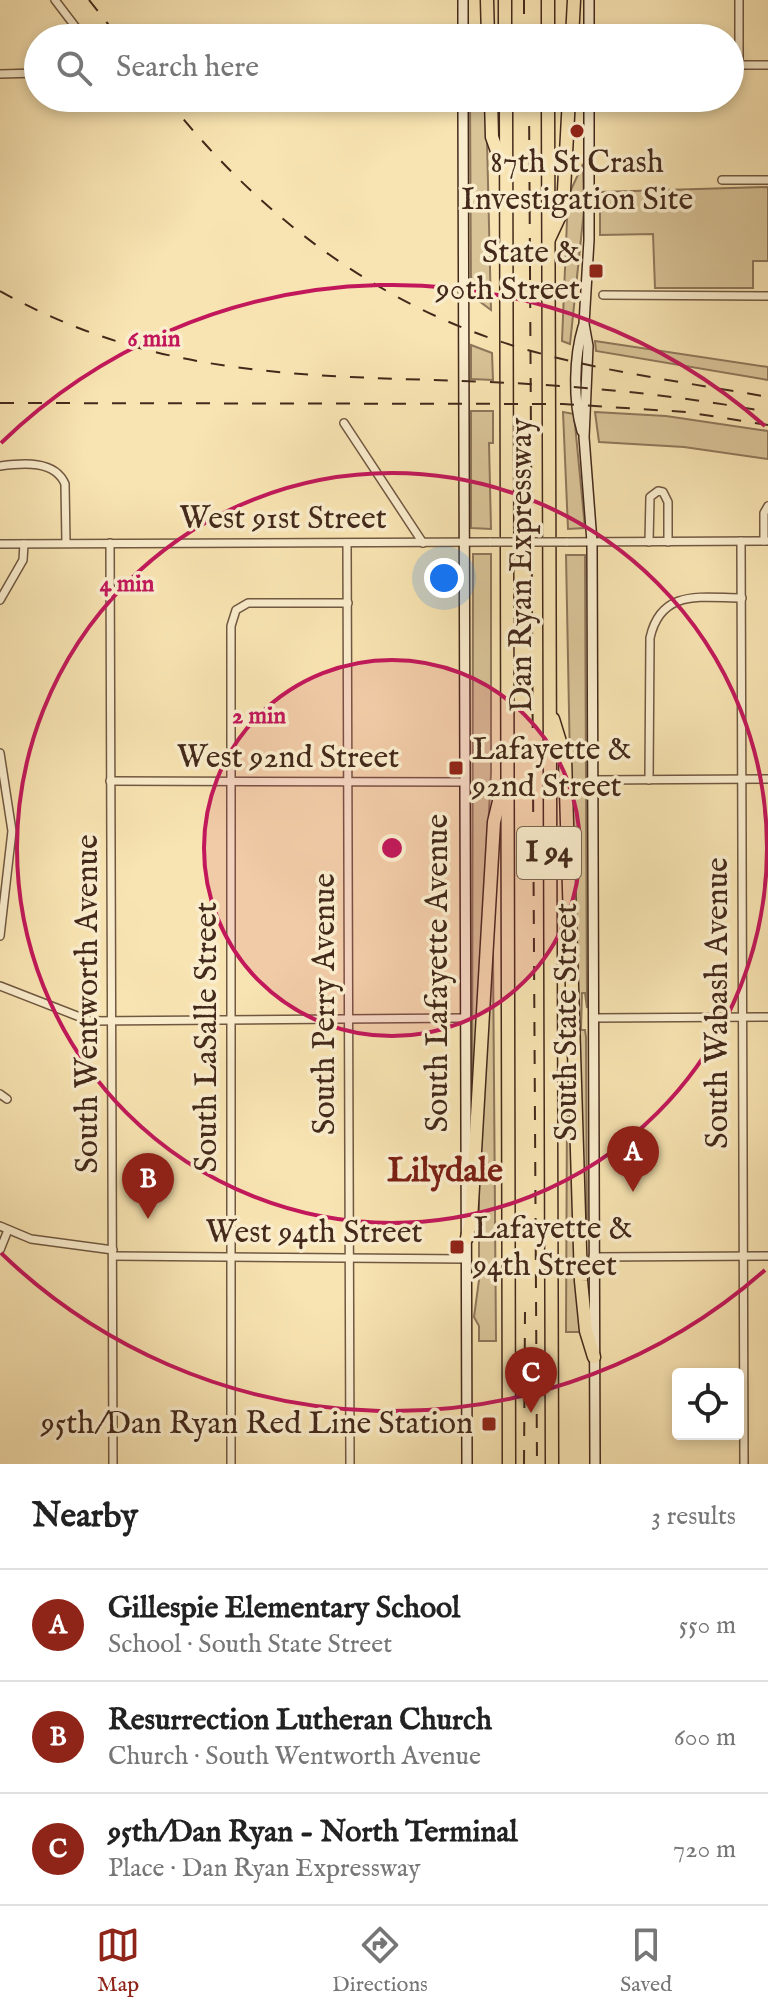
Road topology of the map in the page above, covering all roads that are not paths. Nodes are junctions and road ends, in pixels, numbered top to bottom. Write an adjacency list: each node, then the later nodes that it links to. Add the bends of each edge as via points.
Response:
1 (55, 0): 9 (street)
2 (463, 0): 10 (main road)
3 (487, 0): 11 (highway)
4 (505, 0): 12 (highway)
5 (548, 0): 13 (highway)
6 (574, 0): 14 (highway)
7 (589, 0): 15 (main road)
8 (739, 0): 16 (street)
9 (73, 24)
10 (463, 24)
11 (488, 24)
12 (505, 24)
13 (548, 24)
14 (573, 24)
15 (589, 24)
16 (738, 24)
17 (744, 65): 18 (street)
18 (768, 65)
19 (24, 73): 20 (street)
20 (0, 74)
21 (463, 112): 45 (main road, South Lafayette Avenue)
22 (491, 112): 27 (highway, via 492,137)
23 (506, 112): 27 (highway, Dan Ryan Expressway / I 94)
24 (548, 112): 30 (highway, Dan Ryan Expressway / I 94)
25 (568, 112): 30 (highway, via 563,209)
26 (589, 112): 38 (main road, South State Street, via 589,226 584,324 578,342 578,416)
27 (506, 174): 53 (highway, Dan Ryan Expressway / I 94)
28 (722, 180): 29 (street)
29 (768, 180)
30 (547, 242): 51 (highway, Dan Ryan Expressway / I 94)
31 (603, 295): 32 (street)
32 (768, 296)
33 (344, 423): 44 (street)
34 (0, 466): 41 (street, via 45,465 62,476)
35 (768, 506): 37 (street)
36 (741, 541): 37 (street, West 91st Street); 40 (street, West 91st Street); 48 (street, South Wabash Avenue)
37 (766, 541)
38 (592, 542): 39 (street, West 91st Street); 45 (street, West 91st Street, bridge); 56 (main road, South State Street)
39 (649, 542): 40 (street, West 91st Street); 40 (street, via 650,497 658,491 668,502)
40 (668, 542)
41 (66, 543): 42 (street, West 91st Street); 47 (street, West 91st Street)
42 (110, 543): 43 (street, West 91st Street); 58 (street, South Wentworth Avenue)
43 (347, 543): 44 (street, West 91st Street); 50 (street, South Perry Avenue)
44 (423, 543): 45 (street, West 91st Street)
45 (465, 543): 61 (main road, South Lafayette Avenue)
46 (0, 544): 47 (street, West 91st Street)
47 (24, 544): 49 (street, via 23,560)
48 (742, 598): 54 (street, South Wabash Avenue); 57 (street, via 679,600 656,617 650,638)
49 (0, 600)
50 (348, 603): 59 (street, South LaSalle Street, via 256,601 236,610 231,626); 60 (street, South Perry Avenue)
51 (549, 706): 81 (highway, via 565,758 581,1281); 87 (highway, Dan Ryan Expressway / I 94)
52 (0, 753): 62 (street, via 12,831)
53 (506, 774): 72 (highway, via 494,822); 86 (highway, Dan Ryan Expressway / I 94)
54 (742, 779): 55 (street); 57 (street); 64 (street, South Wabash Avenue)
55 (768, 779)
56 (592, 780): 57 (street); 67 (main road, South State Street)
57 (649, 780)
58 (110, 781): 59 (street, West 92nd Street); 70 (street, South Wentworth Avenue)
59 (231, 782): 60 (street, West 92nd Street); 69 (street, South LaSalle Street)
60 (349, 782): 61 (street, West 92nd Street); 68 (street, South Perry Avenue)
61 (464, 782): 66 (main road, South Lafayette Avenue)
62 (0, 936)
63 (0, 986): 70 (street, via 90,1021)
64 (742, 1017): 65 (street); 67 (street); 75 (street, South Wabash Avenue)
65 (768, 1017)
66 (463, 1018): 68 (street); 72 (main road, South Lafayette Avenue)
67 (593, 1018): 79 (main road, South State Street)
68 (349, 1019): 69 (street); 78 (street, South Perry Avenue)
69 (231, 1020): 70 (street); 77 (street, South LaSalle Street)
70 (112, 1021): 74 (street, South Wentworth Avenue)
71 (4, 1228): 73 (street); 74 (street, West 94th Street)
72 (467, 1238): 80 (main road, South Lafayette Avenue)
73 (0, 1250)
74 (113, 1253): 77 (street, West 94th Street); 82 (street, South Wentworth Avenue)
75 (742, 1256): 76 (street); 79 (street); 89 (street, South Wabash Avenue)
76 (768, 1256)
77 (231, 1257): 78 (street, West 94th Street); 83 (street, South LaSalle Street)
78 (350, 1257): 80 (street, West 94th Street); 84 (street, South Perry Avenue)
79 (593, 1257): 81 (main road, South State Street)
80 (467, 1259): 85 (main road, South Lafayette Avenue)
81 (594, 1357): 88 (main road, South State Street)
82 (113, 1464)
83 (231, 1464)
84 (350, 1464)
85 (467, 1464)
86 (509, 1464)
87 (552, 1464)
88 (595, 1464)
89 (744, 1464)

